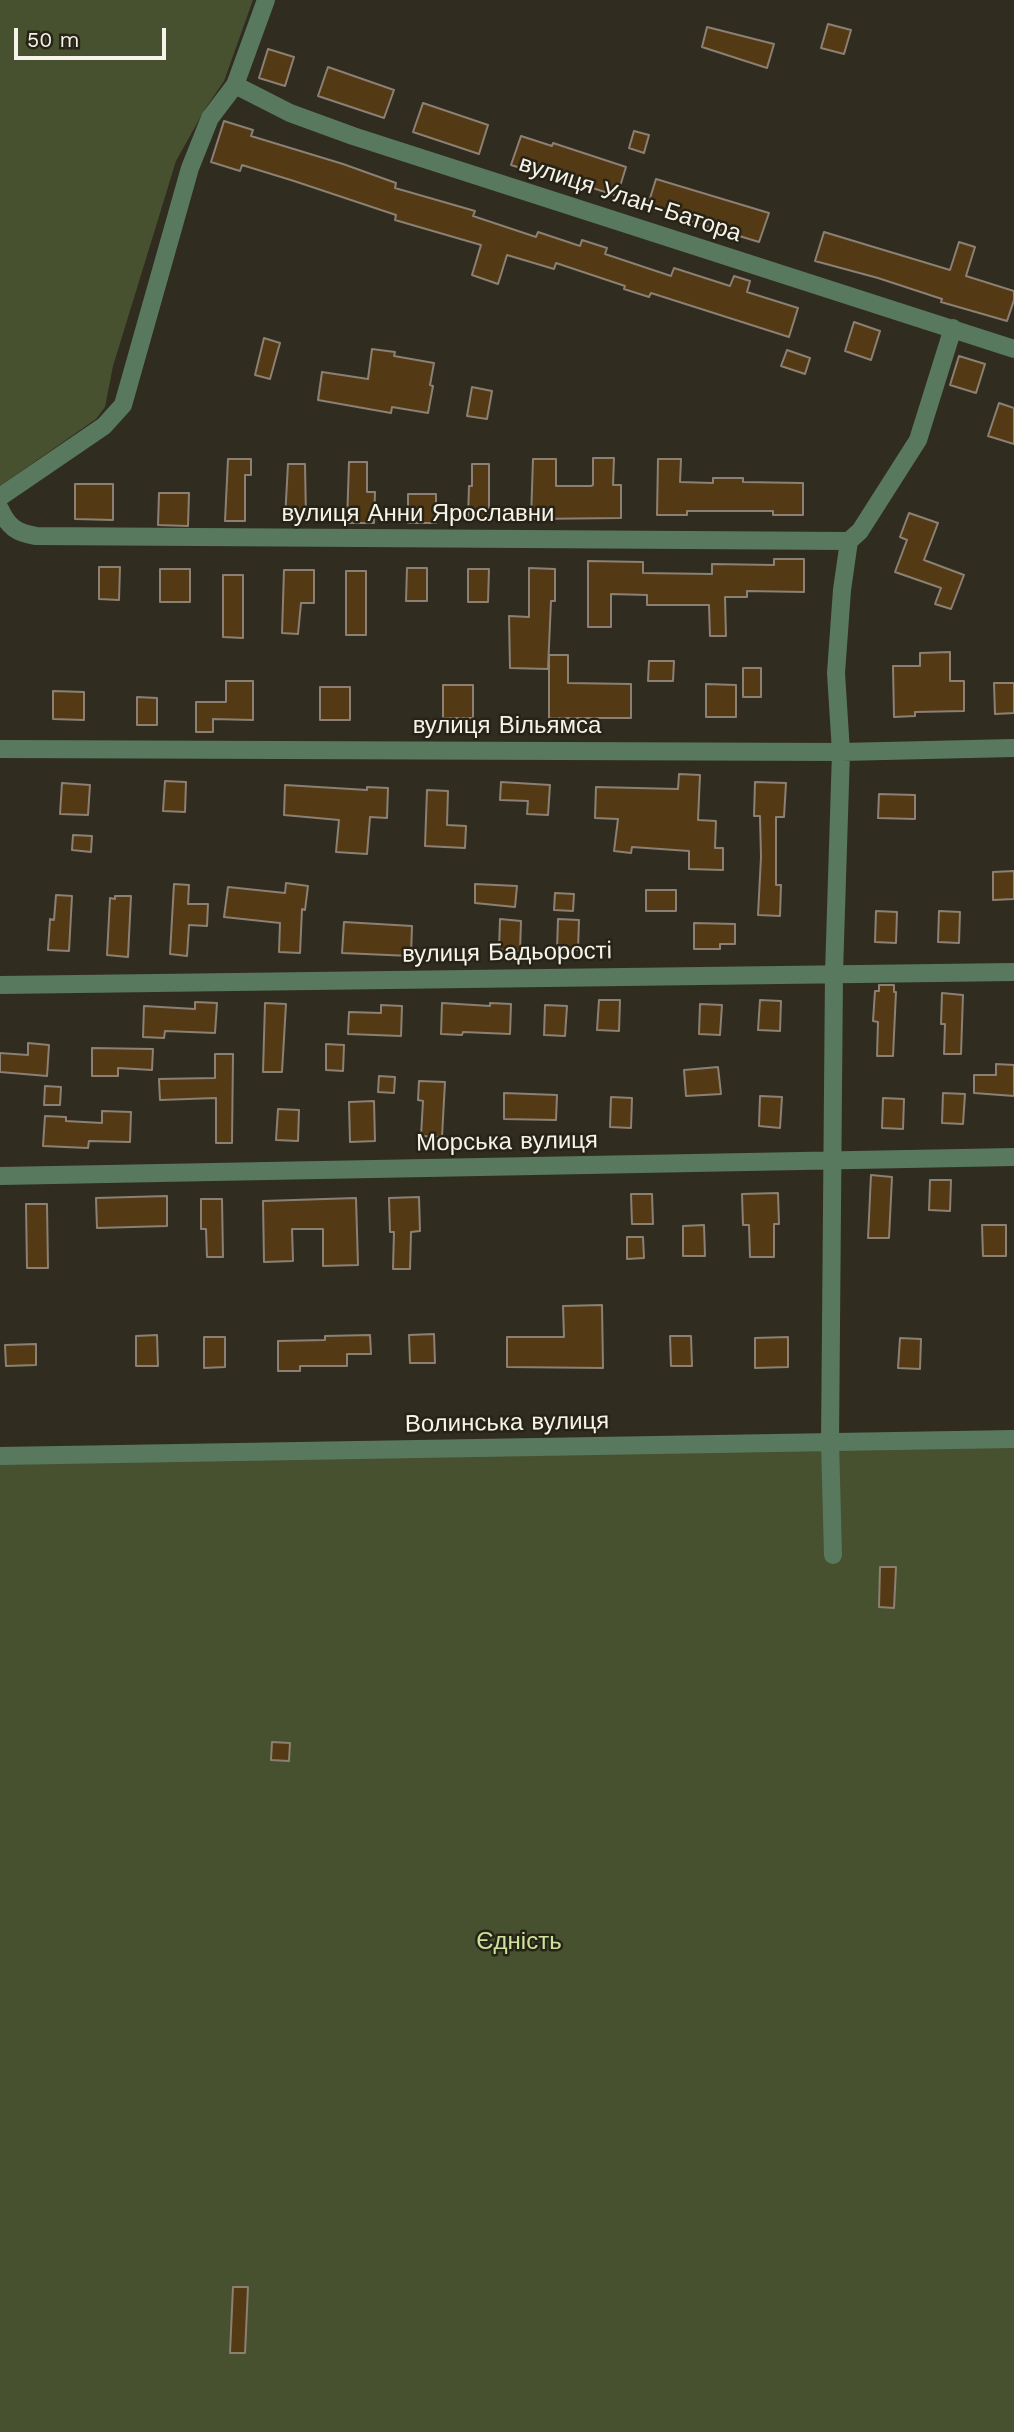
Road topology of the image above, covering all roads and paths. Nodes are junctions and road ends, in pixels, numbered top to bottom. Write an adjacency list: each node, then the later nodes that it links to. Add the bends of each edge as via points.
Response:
1 (266, 0): 2 (street)
2 (235, 85): 3 (street, вулиця Улан-Батора, via 290,113 353,136); 5 (street, via 210,118 190,168 123,405 104,426)
3 (953, 328): 4 (street, вулиця Улан-Батора); 7 (street, via 918,440)
4 (1014, 349)
5 (0, 497)
6 (0, 509): 7 (street, вулиця Анни Ярославни, via 19,534 36,536)
7 (849, 541): 10 (street, via 836,673)
8 (1014, 748): 10 (street, вулиця Вільямса)
9 (0, 749): 10 (street, вулиця Вільямса)
10 (841, 752): 12 (street)
11 (1014, 972): 12 (street, вулиця Бадьорості)
12 (834, 973): 13 (street, вулиця Бадьорості); 15 (street)
13 (0, 985)
14 (1014, 1157): 15 (street, Морська вулиця)
15 (833, 1160): 16 (street, Морська вулиця); 18 (street)
16 (0, 1176)
17 (1014, 1439): 18 (street, Волинська вулиця)
18 (830, 1442): 19 (street, Волинська вулиця); 20 (street)
19 (0, 1456)
20 (833, 1555)

